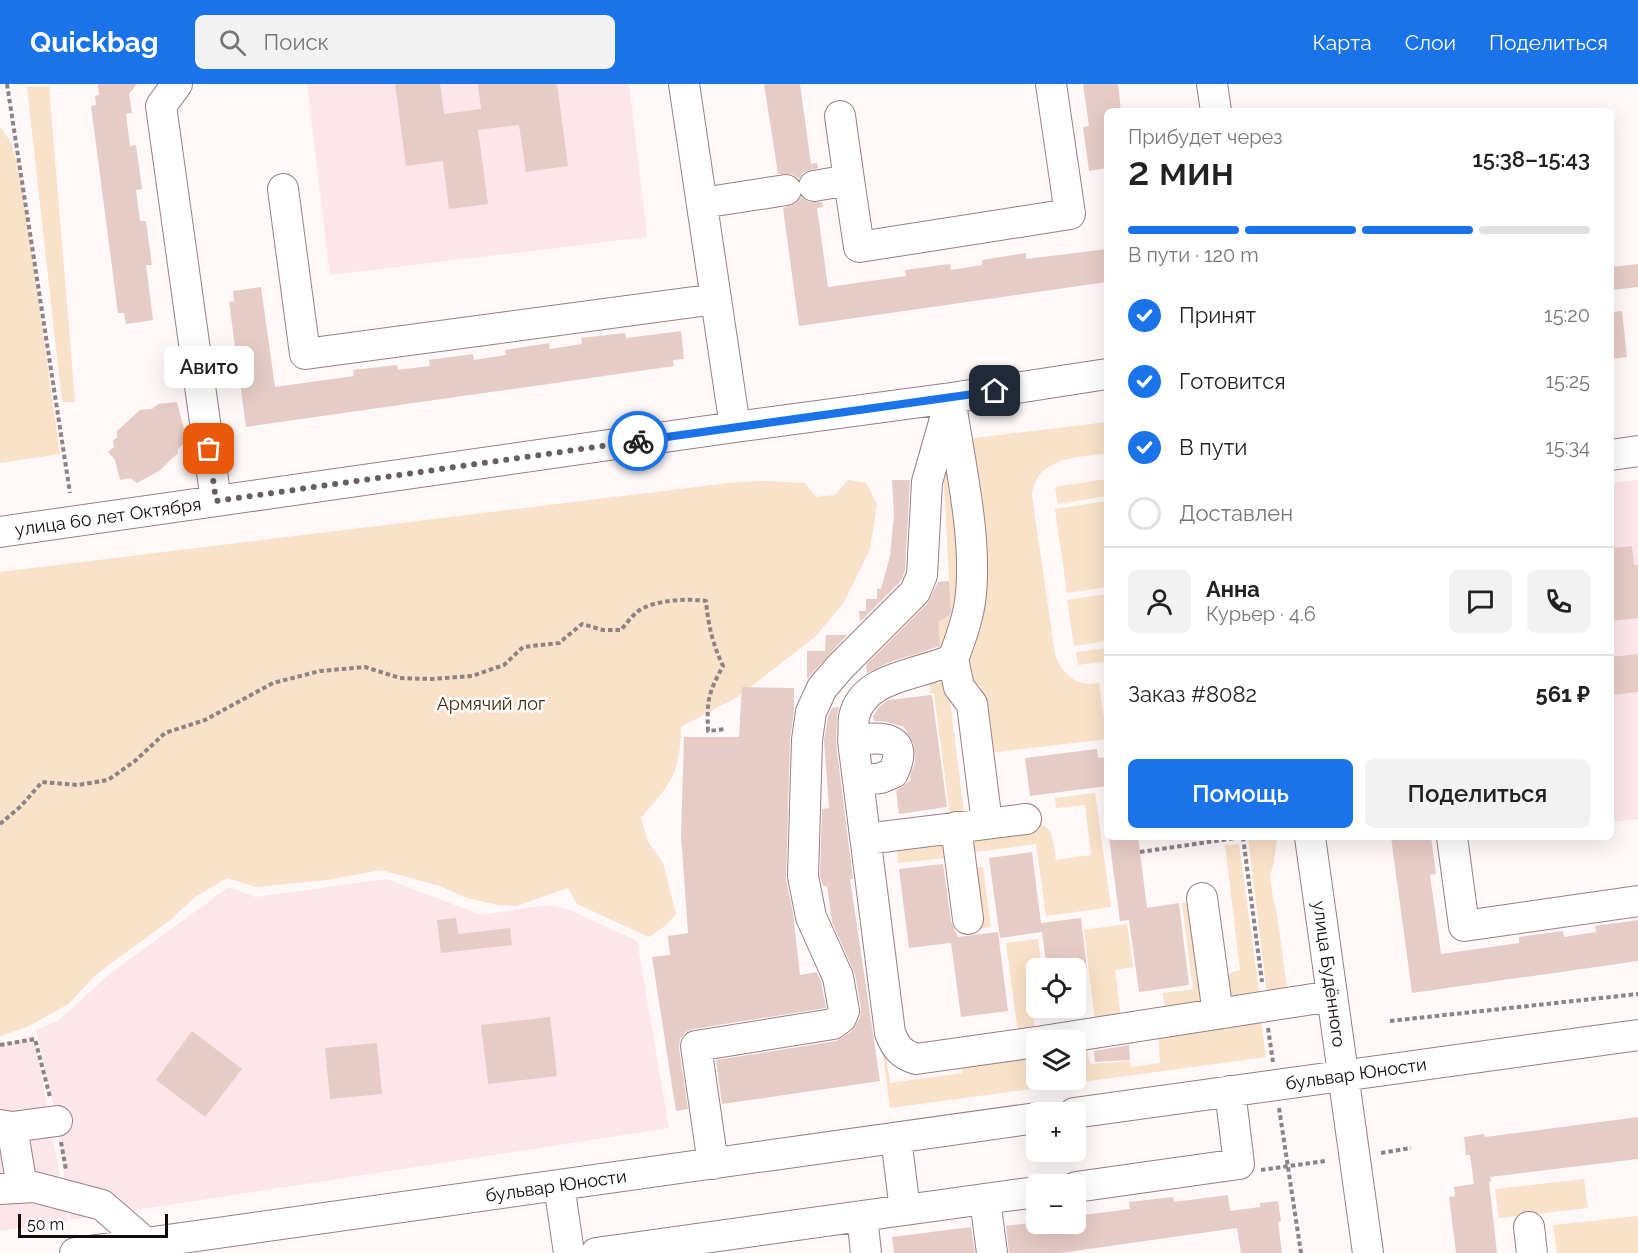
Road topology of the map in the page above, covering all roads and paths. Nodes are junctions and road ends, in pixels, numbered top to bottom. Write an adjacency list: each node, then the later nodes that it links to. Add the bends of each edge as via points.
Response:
1 (8, 84): 17 (path)
2 (177, 84): 18 (street, via 161,106)
3 (684, 84): 10 (street)
4 (1051, 84): 8 (street, via 1070,214 859,247)
5 (1212, 84): 6 (street)
6 (1216, 108)
7 (840, 117): 8 (street)
8 (849, 180): 10 (street)
9 (283, 189): 11 (street, via 305,354)
10 (702, 202): 11 (street)
11 (716, 299): 14 (street)
12 (1104, 374): 13 (street, улица 60 лет Октября)
13 (951, 398): 14 (street, улица 60 лет Октября); 20 (street, via 968,523 971,579 968,614); 55 (street, via 927,482 925,555 919,584 822,688 811,712 803,876 811,917 838,977 844,1011 833,1024 696,1046)
14 (735, 427): 18 (street, улица 60 лет Октября)
15 (1638, 451): 16 (street)
16 (1614, 455)
17 (70, 493)
18 (216, 501): 19 (street, улица 60 лет Октября)
19 (0, 532)
20 (953, 659): 22 (street, via 888,681 869,693 855,715); 26 (street, via 959,687 972,704)
21 (726, 729): 25 (path, via 708,731 707,703 723,666 707,620 706,601 664,602 638,610 621,630 582,624 559,643 523,647 504,665 472,676 400,678 365,667 273,682 205,720 165,734 108,780 78,785 42,782)
22 (853, 741): 23 (street); 23 (street, via 888,739 897,747 898,755 893,773)
23 (858, 781): 28 (street)
24 (1026, 819): 26 (street)
25 (0, 824)
26 (987, 824): 27 (street)
27 (956, 828): 28 (street); 36 (street)
28 (866, 838): 44 (street, via 890,1033 895,1046 903,1055 916,1059)
29 (1223, 840): 33 (path)
30 (1244, 840): 39 (path)
31 (1310, 840): 38 (street, улица Будённого)
32 (1452, 840): 35 (street, via 1464,926)
33 (1140, 852)
34 (1202, 898): 40 (street)
35 (1638, 901)
36 (968, 919)
37 (1638, 994): 41 (path)
38 (1332, 996): 39 (street); 45 (street, улица Будённого)
39 (1265, 1007): 40 (street); 46 (path)
40 (1218, 1014): 42 (street)
41 (1390, 1021)
42 (1086, 1034)
43 (1638, 1035): 45 (street, бульвар Юности)
44 (1026, 1043)
45 (1344, 1075): 46 (street, бульвар Юности); 71 (street, улица Будённого)
46 (1276, 1085): 47 (street, бульвар Юности); 70 (path)
47 (1230, 1091): 48 (street, бульвар Юности); 57 (street, via 1239,1164)
48 (1086, 1111)
49 (1026, 1119): 52 (street, бульвар Юности)
50 (57, 1121): 51 (street)
51 (6, 1126): 58 (street)
52 (896, 1138): 55 (street, бульвар Юности); 61 (street)
53 (1411, 1148): 54 (path)
54 (1381, 1153)
55 (713, 1164): 56 (street, бульвар Юности)
56 (559, 1185): 63 (street, бульвар Юности); 66 (street)
57 (1086, 1186)
58 (11, 1188): 63 (street, via 34,1187 102,1205)
59 (1026, 1193): 60 (street)
60 (985, 1199): 61 (street); 69 (street)
61 (905, 1210): 62 (street)
62 (862, 1216): 64 (street); 68 (street)
63 (146, 1243): 65 (street, бульвар Юности)
64 (684, 1247): 67 (street)
65 (75, 1253)
66 (568, 1253)
67 (596, 1253)
68 (866, 1253)
69 (992, 1253)
70 (1301, 1253)
71 (1368, 1253)

